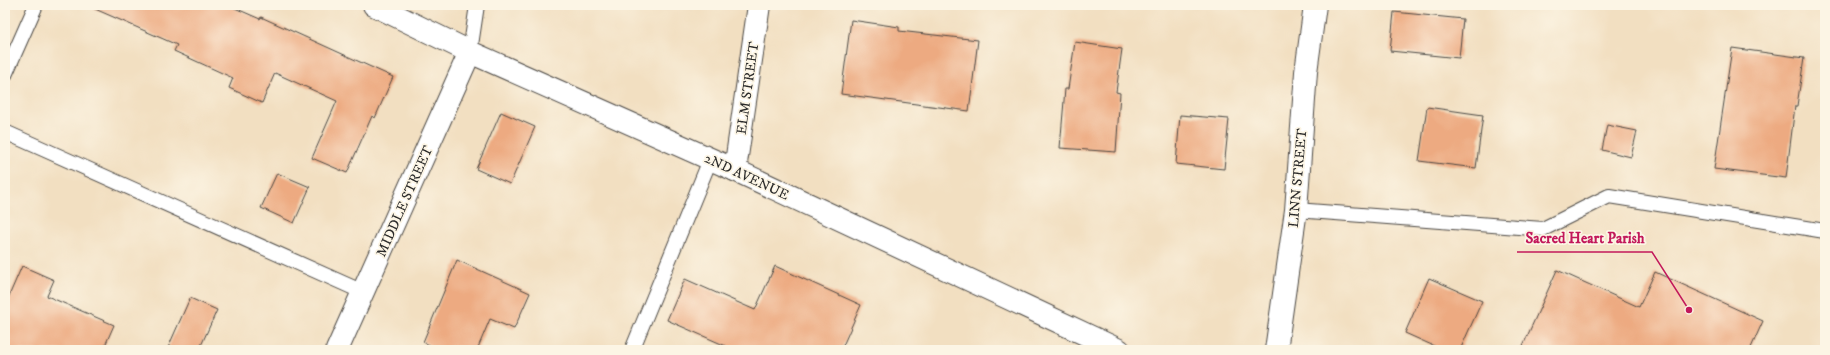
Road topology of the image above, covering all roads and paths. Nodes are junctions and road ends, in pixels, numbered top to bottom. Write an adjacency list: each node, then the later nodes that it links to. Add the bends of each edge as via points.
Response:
1 (36, 5): 7 (lane)
2 (374, 5): 6 (street, 2ND AVENUE)
3 (476, 5): 6 (lane)
4 (759, 5): 10 (street, ELM STREET)
5 (1315, 5): 11 (street, LINN STREET, via 1306,72)
6 (470, 52): 9 (street, 2ND AVENUE); 13 (street, MIDDLE STREET)
7 (5, 75)
8 (5, 132): 13 (lane)
9 (710, 160): 10 (street, 2ND AVENUE); 15 (lane)
10 (735, 170): 16 (street, 2ND AVENUE)
11 (1296, 210): 12 (lane, via 1543,229 1608,196); 17 (street, LINN STREET)
12 (1825, 231)
13 (363, 292): 14 (street, MIDDLE STREET)
14 (337, 350)
15 (632, 350)
16 (1119, 350)
17 (1276, 350)

